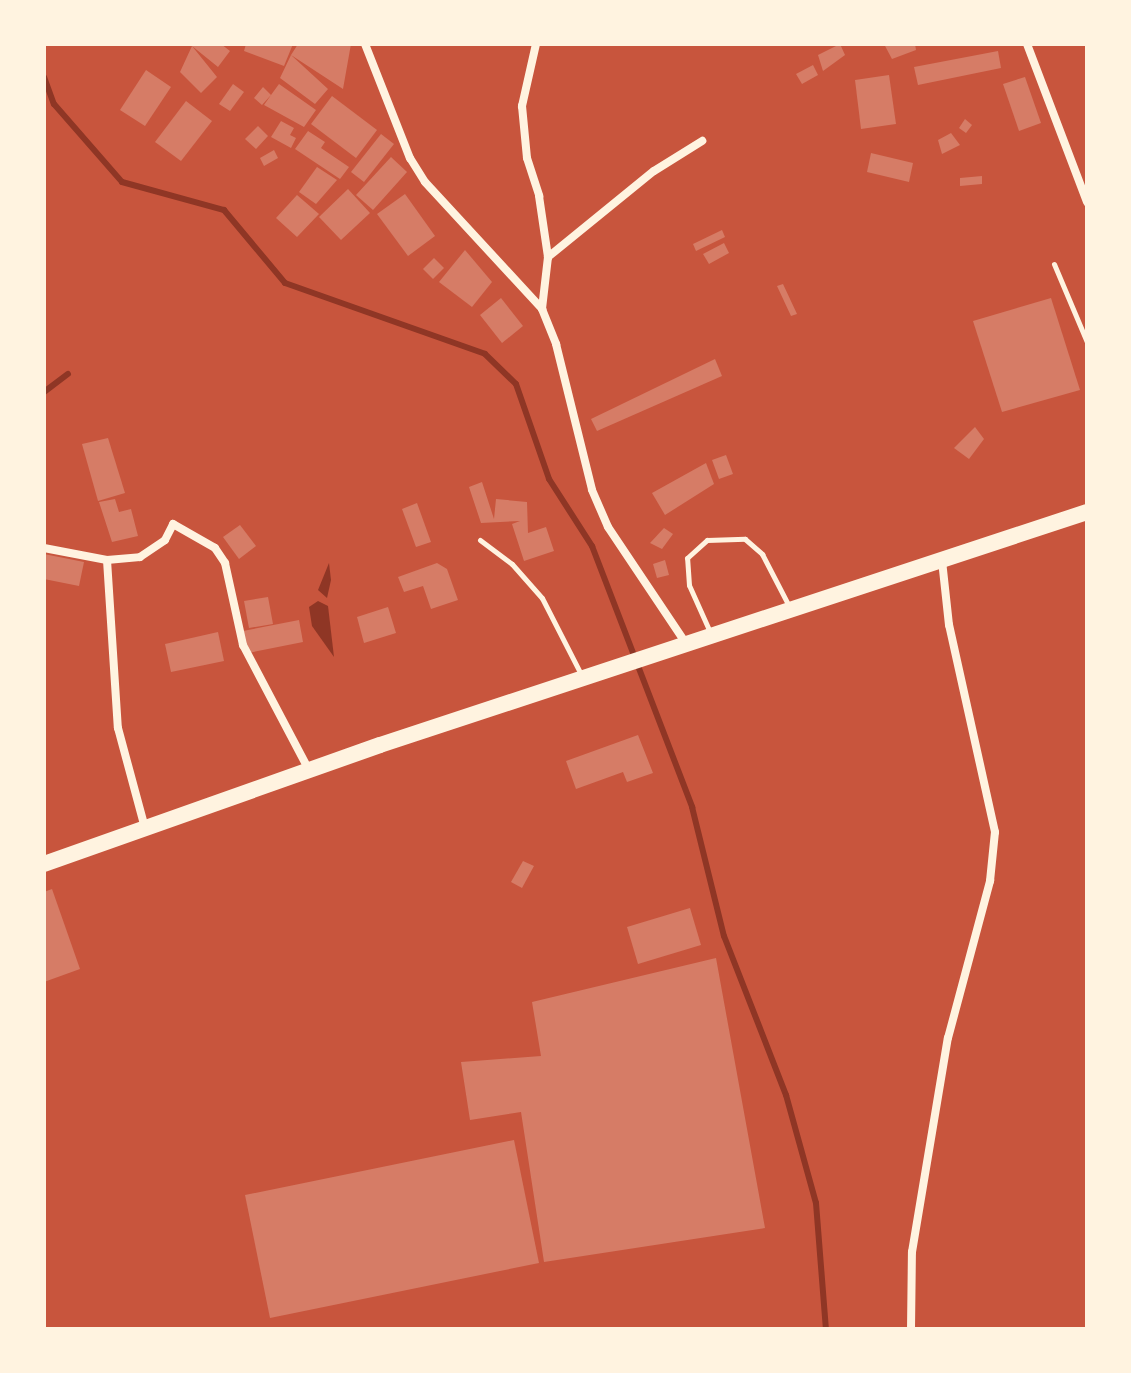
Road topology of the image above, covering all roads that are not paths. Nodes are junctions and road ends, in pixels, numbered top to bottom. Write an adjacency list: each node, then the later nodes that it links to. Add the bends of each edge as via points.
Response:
1 (365, 44): 8 (street, via 410,158 425,182)
2 (536, 44): 6 (street, via 522,106)
3 (1027, 44): 5 (street)
4 (702, 141): 6 (street, via 654,171)
5 (1087, 202)
6 (548, 257): 8 (street)
7 (1054, 264): 9 (lane)
8 (542, 309): 17 (street, via 603,515)
9 (1087, 342)
10 (1087, 512): 14 (highway)
11 (480, 540): 18 (lane, via 512,564 542,598)
12 (44, 548): 13 (street)
13 (107, 560): 19 (street, via 140,557 165,540 173,524 215,548 225,563 243,645); 20 (street, via 118,728)
14 (942, 561): 15 (highway); 22 (street, via 949,625 995,832 990,881 945,1053 912,1252)
15 (792, 610): 16 (highway); 16 (lane, via 762,554 745,539 707,540 687,558 689,585)
16 (712, 637): 17 (highway)
17 (687, 645): 18 (highway)
18 (584, 680): 19 (highway)
19 (309, 770): 20 (highway)
20 (145, 828): 21 (highway)
21 (44, 864)
22 (911, 1329)

